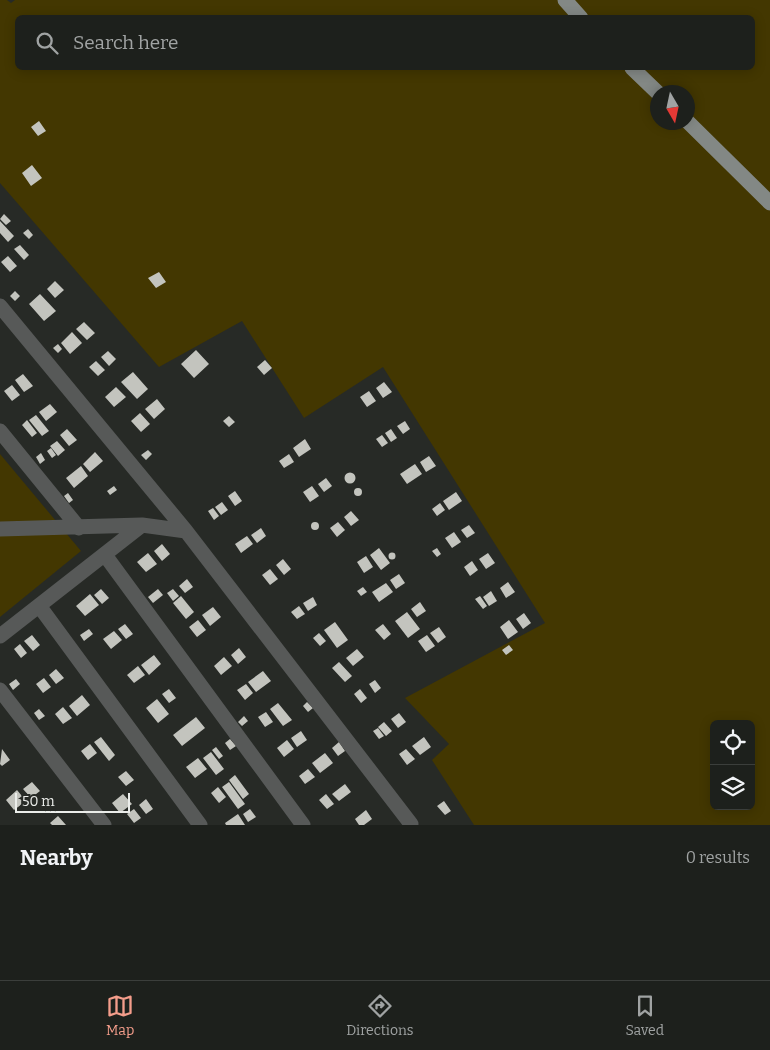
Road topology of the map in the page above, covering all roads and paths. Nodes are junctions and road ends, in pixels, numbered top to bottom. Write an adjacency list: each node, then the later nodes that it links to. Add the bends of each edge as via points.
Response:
1 (565, 0): 2 (main road)
2 (578, 15)
3 (634, 70): 4 (main road)
4 (650, 85)
5 (695, 129): 6 (main road)
6 (770, 203)
7 (0, 306): 12 (street)
8 (0, 431): 10 (street)
9 (142, 525): 10 (street); 12 (street); 13 (street)
10 (79, 528): 11 (street)
11 (0, 529)
12 (186, 530): 17 (street)
13 (105, 555): 14 (street); 20 (street)
14 (40, 607): 15 (street); 19 (street)
15 (0, 636)
16 (0, 690): 18 (street)
17 (411, 824)
18 (104, 825)
19 (200, 825)
20 (304, 825)

